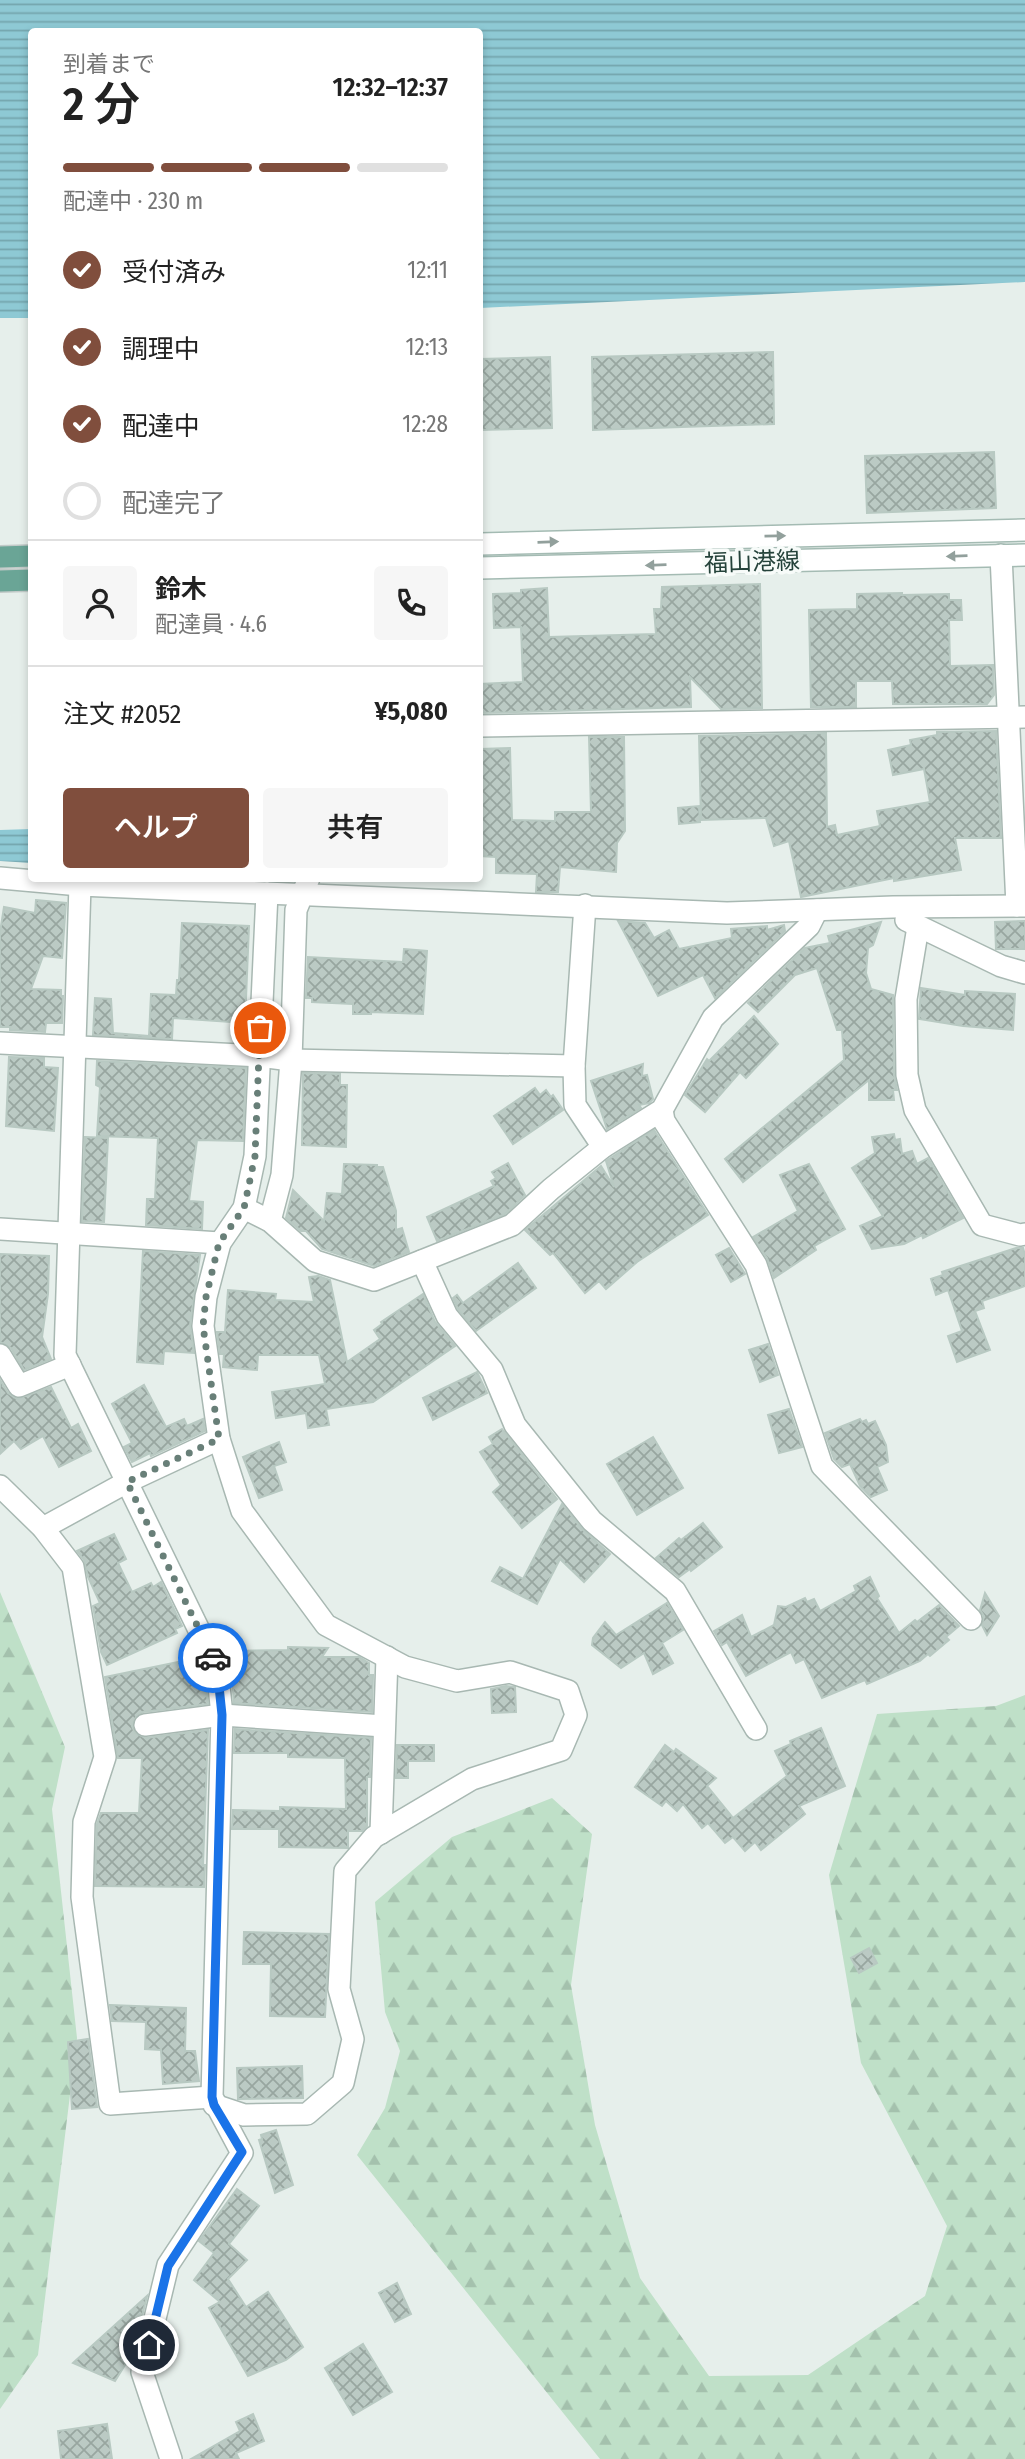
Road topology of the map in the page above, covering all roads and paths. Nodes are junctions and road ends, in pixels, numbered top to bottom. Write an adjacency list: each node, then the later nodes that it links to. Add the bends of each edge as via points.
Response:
1 (1025, 530): 2 (street, 福山港線, one-way to 1)
2 (483, 544)
3 (1002, 555): 4 (street, 福山港線); 7 (street, 福山港線, one-way to 7); 10 (street)
4 (1025, 555)
5 (28, 556): 6 (main road)
6 (0, 557)
7 (483, 568)
8 (28, 580): 9 (main road)
9 (0, 581)
10 (1017, 717): 11 (street); 19 (street)
11 (483, 726)
12 (0, 878): 13 (street)
13 (28, 880)
14 (46, 882): 15 (street)
15 (80, 885): 17 (street); 25 (street)
16 (306, 886): 17 (street); 18 (street); 27 (street, via 296,911)
17 (267, 893): 26 (street)
18 (585, 905): 21 (street, via 727,913); 28 (street)
19 (1021, 906): 20 (street)
20 (893, 907): 21 (street); 22 (street)
21 (817, 910): 29 (street, via 809,926 713,1018)
22 (918, 927): 23 (street, via 1001,966); 35 (street, via 906,999 907,1075 915,1110 982,1225)
23 (1025, 972)
24 (0, 1043): 25 (street)
25 (76, 1046): 26 (street); 34 (street)
26 (259, 1056): 27 (street); 31 (street, via 255,1156)
27 (291, 1060): 28 (street); 32 (street, via 282,1175)
28 (574, 1066): 30 (street, via 575,1105)
29 (662, 1110): 30 (street); 44 (street, via 664,1121 756,1265 822,1466)
30 (603, 1147): 37 (street, via 512,1225)
31 (244, 1208): 32 (street); 36 (street)
32 (270, 1221): 37 (street, via 315,1261 374,1280)
33 (0, 1229): 34 (street)
34 (69, 1233): 36 (street); 39 (street, via 65,1355)
35 (1025, 1234)
36 (219, 1243): 40 (street, via 203,1326)
37 (422, 1261): 49 (street, via 447,1316 492,1370 515,1426 592,1521 675,1591)
38 (0, 1355): 39 (street, via 19,1386)
39 (70, 1365): 41 (street)
40 (219, 1439): 41 (street); 45 (street, via 242,1511 326,1625)
41 (127, 1482): 43 (street); 46 (street, via 217,1667)
42 (0, 1486): 43 (street)
43 (43, 1528): 51 (street, via 73,1567 105,1757 84,1822 82,1897 110,2104)
44 (971, 1619)
45 (387, 1657): 48 (street); 50 (street, via 405,1667 457,1681 510,1672 568,1691 576,1715 561,1750 472,1779)
46 (222, 1715): 47 (street); 48 (street); 51 (street)
47 (145, 1725)
48 (384, 1726): 50 (street)
49 (756, 1729)
50 (381, 1833): 51 (street, via 345,1871 339,1989 353,2039 343,2083 307,2113 244,2115)
51 (213, 2101): 52 (street, via 242,2152 168,2266 142,2372)
52 (171, 2459)

